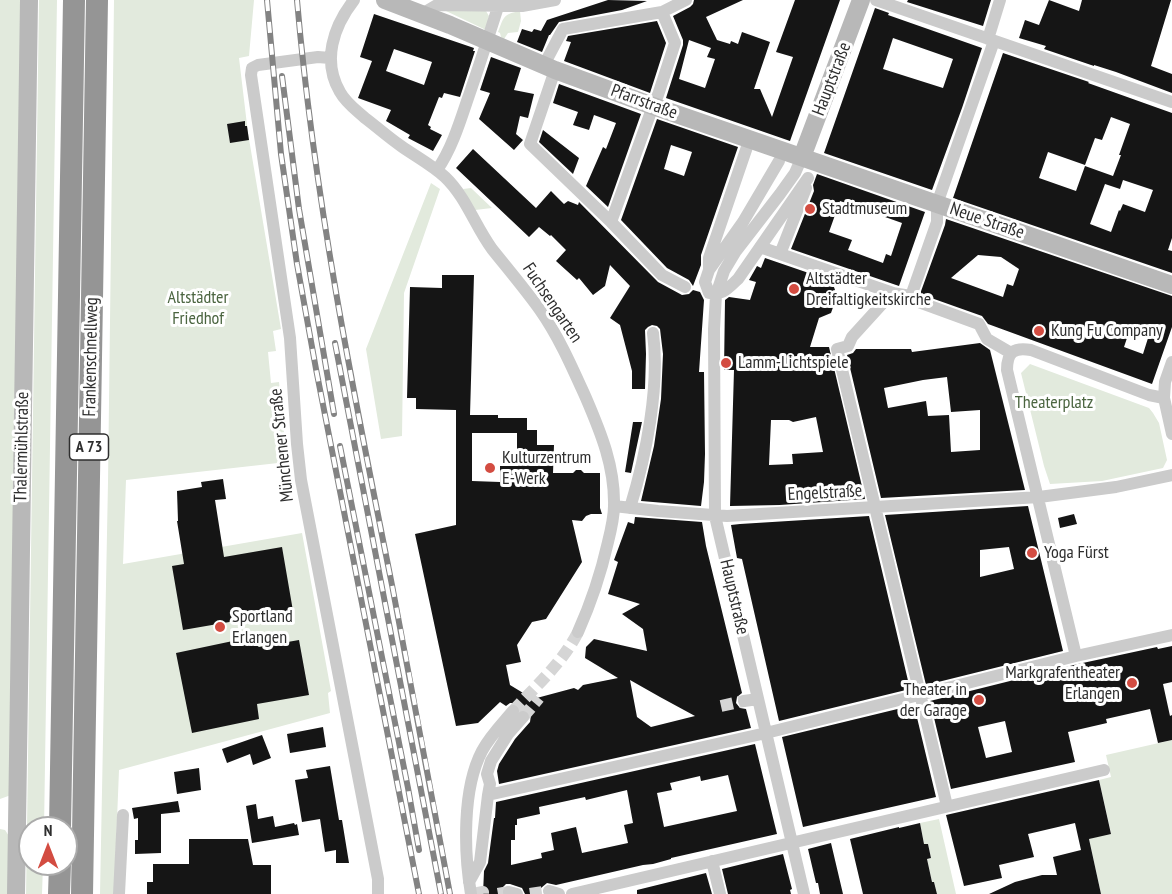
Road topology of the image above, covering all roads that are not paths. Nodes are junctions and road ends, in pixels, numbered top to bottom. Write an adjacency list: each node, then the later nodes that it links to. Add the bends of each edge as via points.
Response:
1 (29, 0): 59 (street, Thalermühlstraße)
2 (74, 0): 54 (highway, Frankenschnellweg / A 73)
3 (97, 0): 61 (highway, Frankenschnellweg / A 73)
4 (354, 0): 16 (street, Fuchsengarten, via 334,34)
5 (385, 0): 13 (street, Pfarrstraße)
6 (555, 0): 11 (street)
7 (686, 0): 12 (street)
8 (861, 0): 22 (street, Hauptstraße)
9 (876, 0): 15 (street)
10 (1000, 0): 15 (street)
11 (498, 7): 13 (street, via 437,5); 14 (street)
12 (662, 12): 17 (street, via 563,29); 19 (street, via 675,43)
13 (422, 14): 14 (street, Pfarrstraße)
14 (488, 40): 17 (street, Pfarrstraße); 21 (street, via 446,158)
15 (991, 40): 18 (street); 23 (street)
16 (330, 58): 21 (street, Fuchsengarten, via 336,85 344,99); 63 (street, Münchener Straße, via 258,65 252,68 251,75 290,338 301,480 374,856)
17 (550, 67): 19 (street, Pfarrstraße); 24 (street, via 530,144)
18 (1172, 102)
19 (653, 106): 20 (street, Pfarrstraße); 24 (street)
20 (746, 142): 22 (street, Pfarrstraße); 27 (street, via 709,258); 27 (street, via 778,164)
21 (437, 170): 39 (street, Fuchsengarten, via 456,190 490,246 539,308 559,341 605,444 613,477)
22 (808, 172): 23 (street, Neue Straße); 25 (street); 26 (street); 31 (street, via 795,173 729,262)
23 (937, 204): 28 (street, Neue Straße); 30 (street, via 937,222 911,296)
24 (611, 222): 29 (street, via 662,274)
25 (760, 247): 26 (street); 31 (street, via 738,279)
26 (780, 254): 30 (street)
27 (709, 270): 31 (street, via 705,282 709,293)
28 (1172, 285)
29 (685, 286)
30 (892, 293): 33 (street, via 979,324 987,339); 41 (street, via 848,346 837,349)
31 (716, 295): 42 (street, Hauptstraße)
32 (653, 333): 40 (street, via 656,353 652,406 642,470)
33 (1011, 353): 35 (street, via 1031,350); 38 (street, via 1007,370)
34 (1172, 362): 35 (street)
35 (1164, 398): 36 (street)
36 (1172, 434)
37 (1172, 475): 38 (street, via 1116,488)
38 (1039, 498): 41 (street, Engelstraße); 45 (street)
39 (614, 506): 40 (street, Engelstraße); 43 (street, Fuchsengarten, via 603,563)
40 (630, 508): 42 (street, Engelstraße)
41 (875, 508): 42 (street, Engelstraße); 46 (street)
42 (715, 516): 47 (street, Hauptstraße)
43 (578, 632)
44 (1172, 635): 45 (street)
45 (1076, 656): 46 (street)
46 (920, 695): 49 (street); 52 (street)
47 (758, 699): 48 (street); 49 (street, Hauptstraße)
48 (744, 701)
49 (766, 733): 51 (street); 55 (street, Hauptstraße)
50 (1104, 770): 52 (street)
51 (488, 795): 58 (street, via 480,862); 58 (street, via 490,761 518,714 492,734 471,782 466,844)
52 (947, 806): 55 (street)
53 (123, 815): 62 (street)
54 (60, 816)
55 (792, 843): 56 (street); 66 (street, Hauptstraße)
56 (712, 861): 64 (street); 65 (street)
57 (60, 876): 60 (highway)
58 (470, 888)
59 (16, 894)
60 (59, 894)
61 (82, 894)
62 (119, 894)
63 (378, 894)
64 (572, 894)
65 (720, 894)
66 (804, 894)

